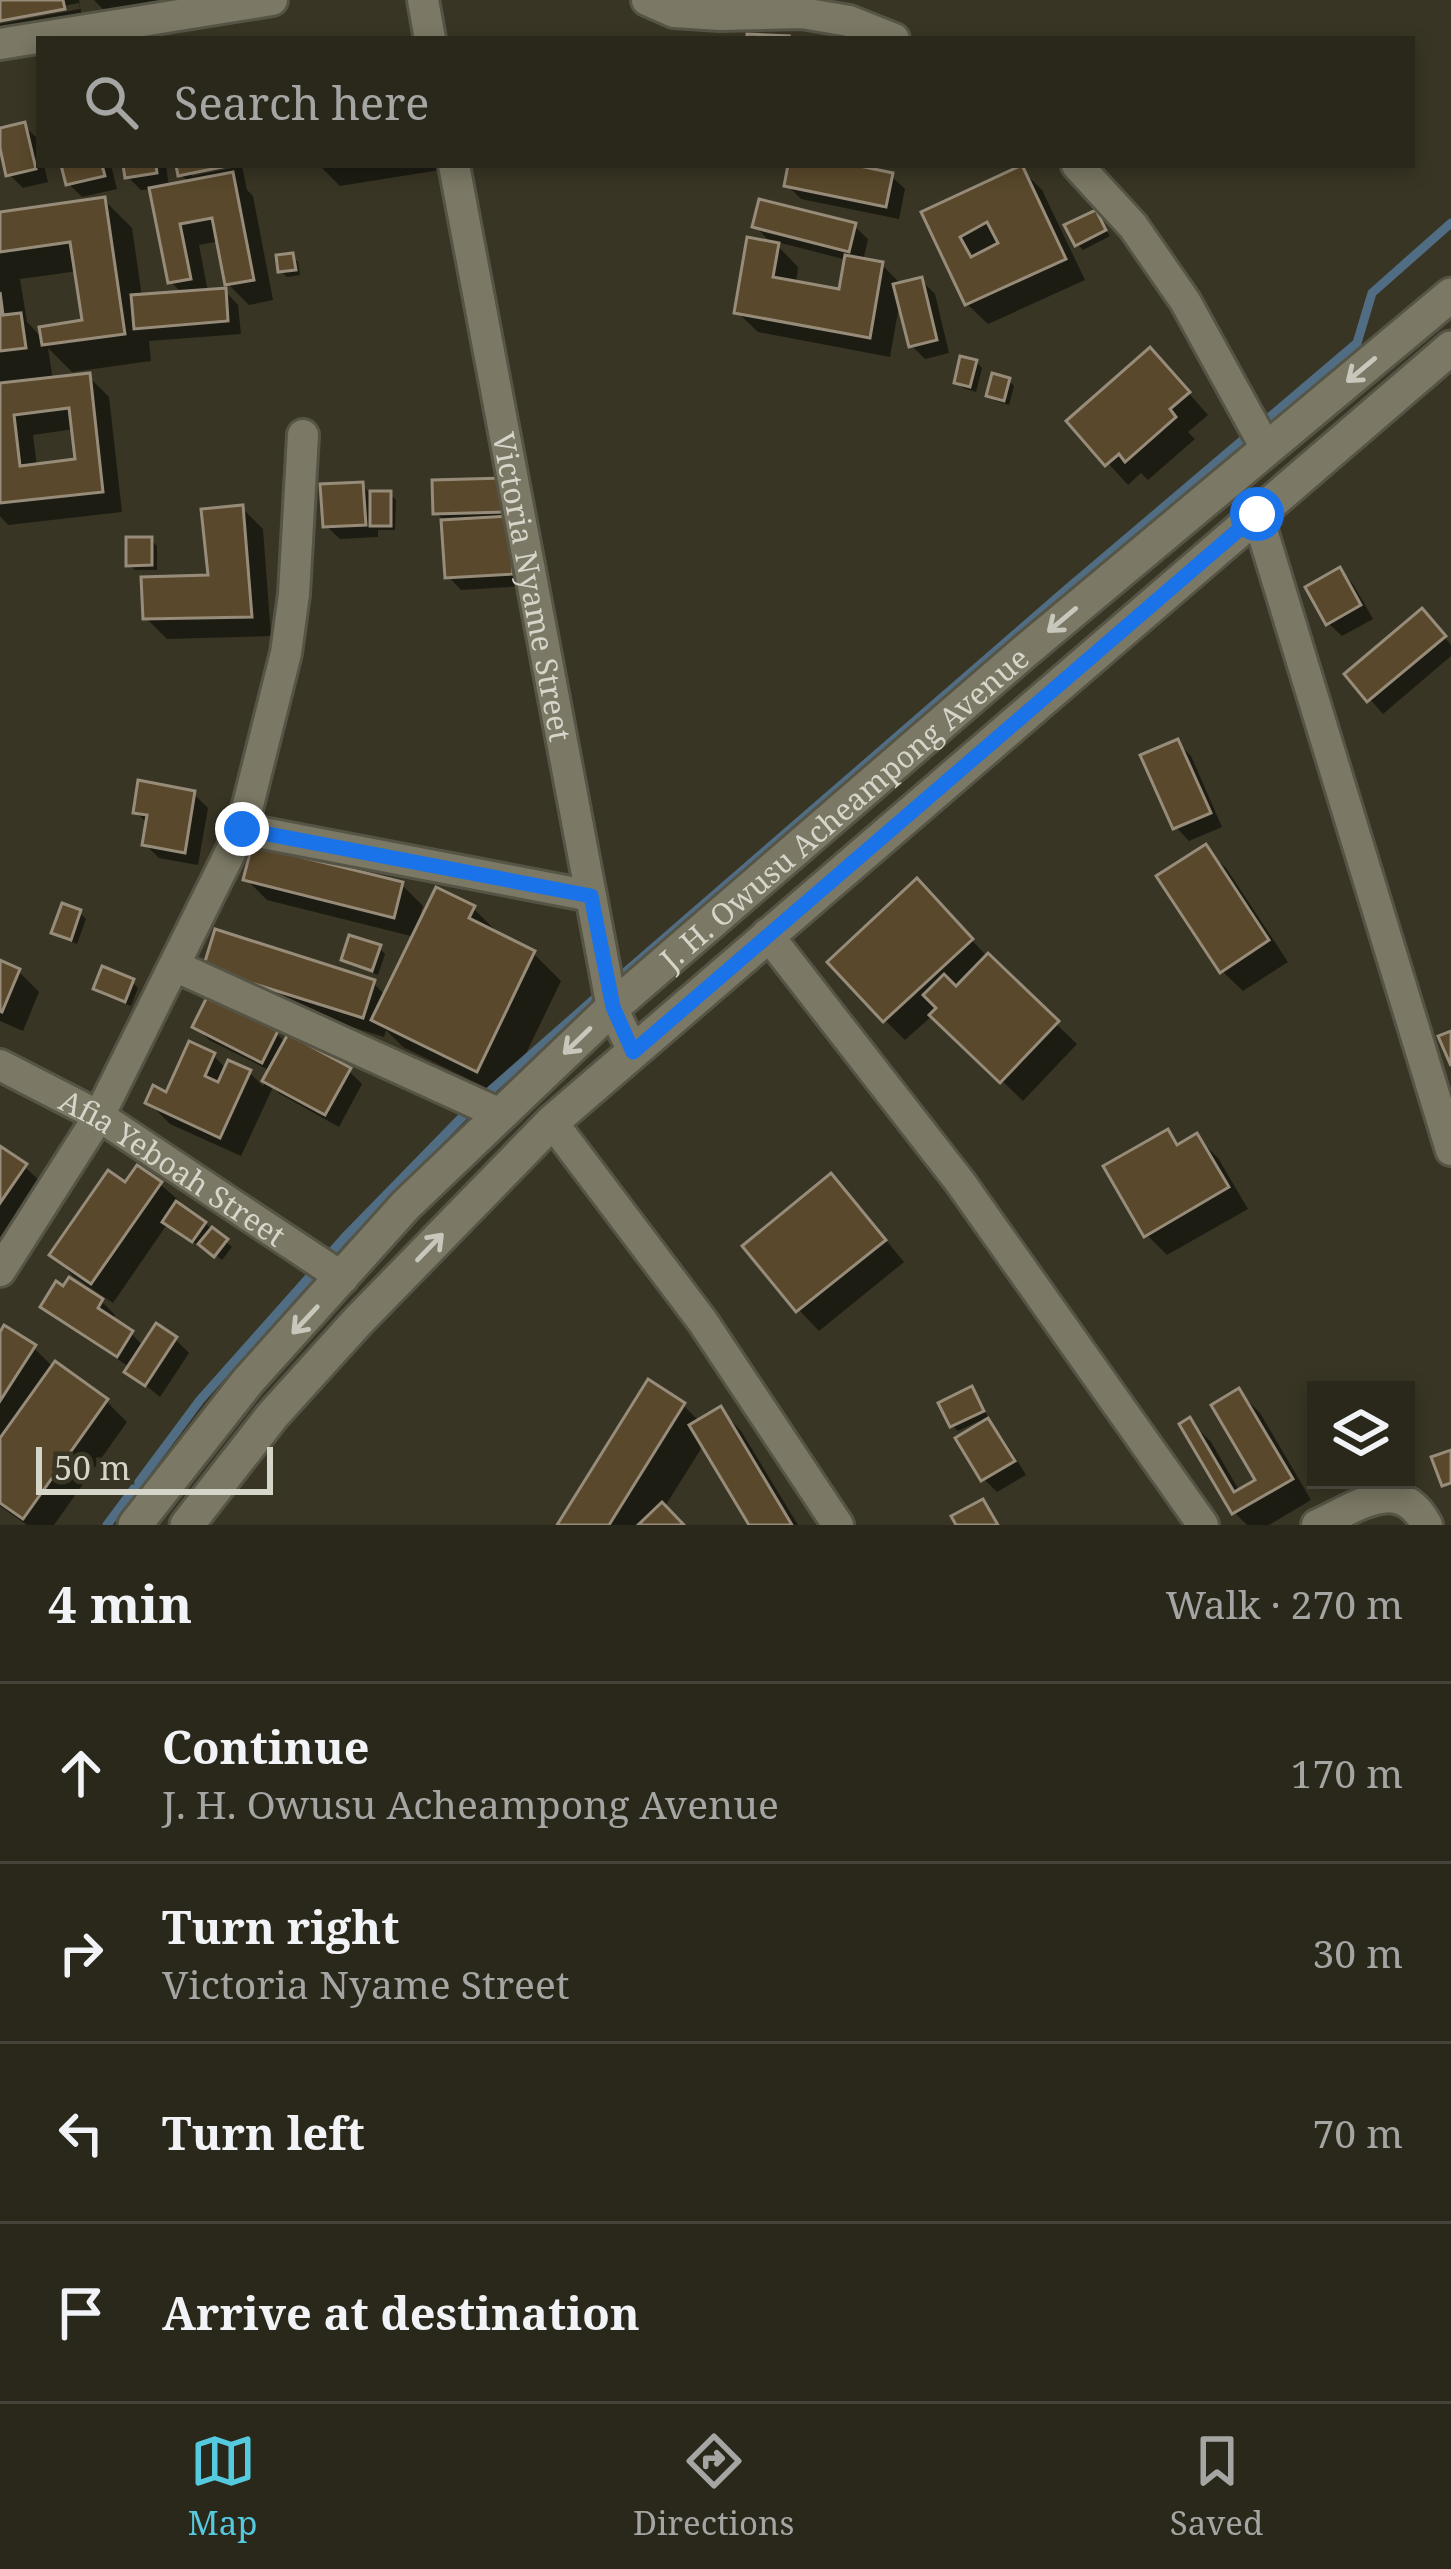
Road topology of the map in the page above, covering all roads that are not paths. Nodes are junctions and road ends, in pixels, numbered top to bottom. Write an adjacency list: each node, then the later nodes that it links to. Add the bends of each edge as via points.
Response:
1 (272, 0): 4 (street)
2 (423, 0): 5 (street)
3 (647, 0): 6 (street, via 674,12 802,13)
4 (84, 15): 7 (street)
5 (429, 36)
6 (886, 36)
7 (0, 44)
8 (455, 168): 16 (street, Victoria Nyame Street)
9 (1080, 168): 13 (street, via 1185,301)
10 (1451, 295): 13 (street, J. H. Owusu Acheampong Avenue, one-way to 13)
11 (1451, 348): 14 (street, J. H. Owusu Acheampong Avenue)
12 (303, 434): 15 (street, via 286,653)
13 (1267, 450): 19 (street, J. H. Owusu Acheampong Avenue, one-way to 19)
14 (1257, 514): 17 (street, J. H. Owusu Acheampong Avenue); 25 (street)
15 (242, 829): 16 (street); 18 (street)
16 (591, 896): 19 (street, Victoria Nyame Street)
17 (767, 934): 20 (street, J. H. Owusu Acheampong Avenue); 31 (street, via 961,1182)
18 (175, 966): 22 (street); 23 (street)
19 (613, 1007): 20 (street, Victoria Nyame Street); 22 (street, J. H. Owusu Acheampong Avenue, one-way to 22)
20 (633, 1052): 24 (street, J. H. Owusu Acheampong Avenue)
21 (0, 1064): 23 (street, Afia Yeboah Street)
22 (500, 1114): 27 (street, J. H. Owusu Acheampong Avenue)
23 (99, 1116): 26 (street); 27 (street, Afia Yeboah Street)
24 (552, 1122): 29 (street, J. H. Owusu Acheampong Avenue, one-way to 24, via 357,1322); 30 (street, via 703,1322)
25 (1451, 1150)
26 (0, 1270)
27 (343, 1278): 28 (street, J. H. Owusu Acheampong Avenue, one-way to 28, via 248,1381)
28 (136, 1525)
29 (187, 1525)
30 (838, 1525)
31 (1203, 1525)
32 (1317, 1525): 33 (street, via 1392,1495 1406,1498)
33 (1427, 1525)

